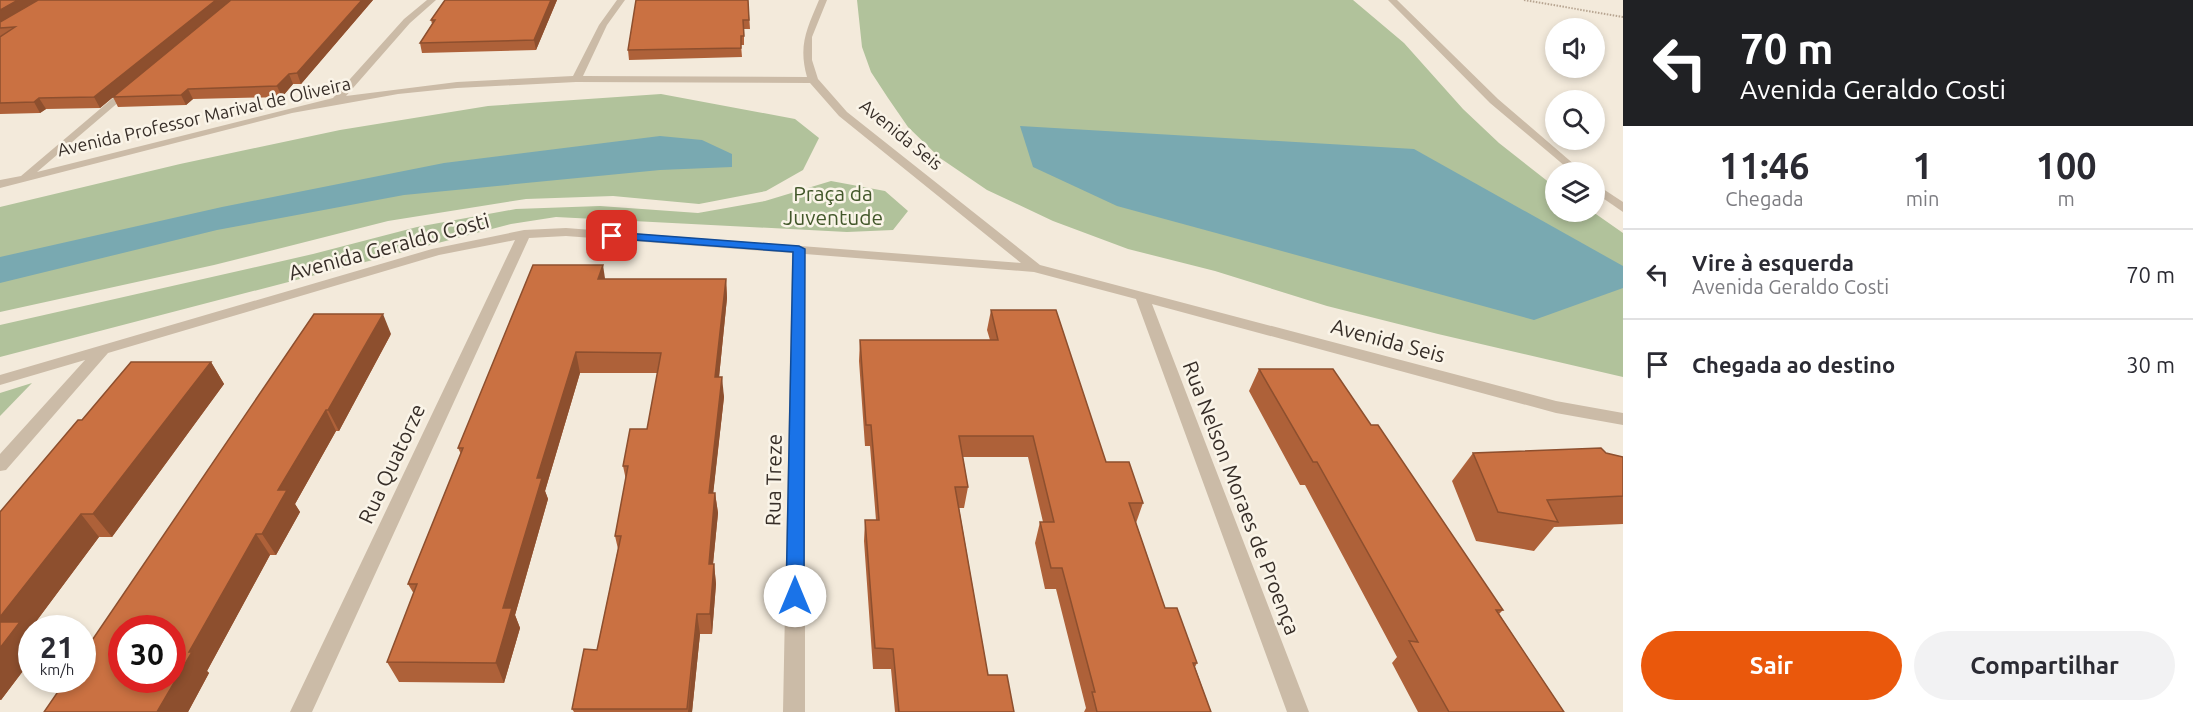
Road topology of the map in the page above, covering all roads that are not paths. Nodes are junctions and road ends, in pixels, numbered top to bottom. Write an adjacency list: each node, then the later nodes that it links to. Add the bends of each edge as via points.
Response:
1 (432, 0): 8 (street)
2 (621, 0): 5 (street, via 603,25)
3 (822, 0): 6 (street, via 808,37 807,60)
4 (1392, 0): 9 (street, via 1494,101)
5 (577, 78): 6 (street, Avenida Professor Marival de Oliveira); 8 (street, Avenida Professor Marival de Oliveira, via 458,85)
6 (813, 80): 16 (street, Avenida Seis, via 843,114)
7 (138, 81): 10 (street)
8 (337, 100): 10 (street, Avenida Professor Marival de Oliveira)
9 (1566, 162)
10 (21, 179): 11 (street, Avenida Professor Marival de Oliveira)
11 (0, 184)
12 (1605, 194): 13 (street)
13 (1623, 208)
14 (524, 234): 15 (street, Avenida Geraldo Costi, via 566,232); 18 (street, Avenida Geraldo Costi, via 437,252); 22 (street, Rua Quatorze)
15 (799, 249): 16 (street, Avenida Geraldo Costi); 23 (street, Rua Treze)
16 (1035, 268): 17 (street, Avenida Seis)
17 (1143, 299): 20 (street, Avenida Seis, via 1556,407); 24 (street, Rua Nelson Moraes de Proença)
18 (102, 351): 19 (street, Avenida Geraldo Costi); 21 (street)
19 (0, 380)
20 (1623, 419)
21 (0, 465)
22 (301, 712)
23 (794, 712)
24 (1298, 712)

